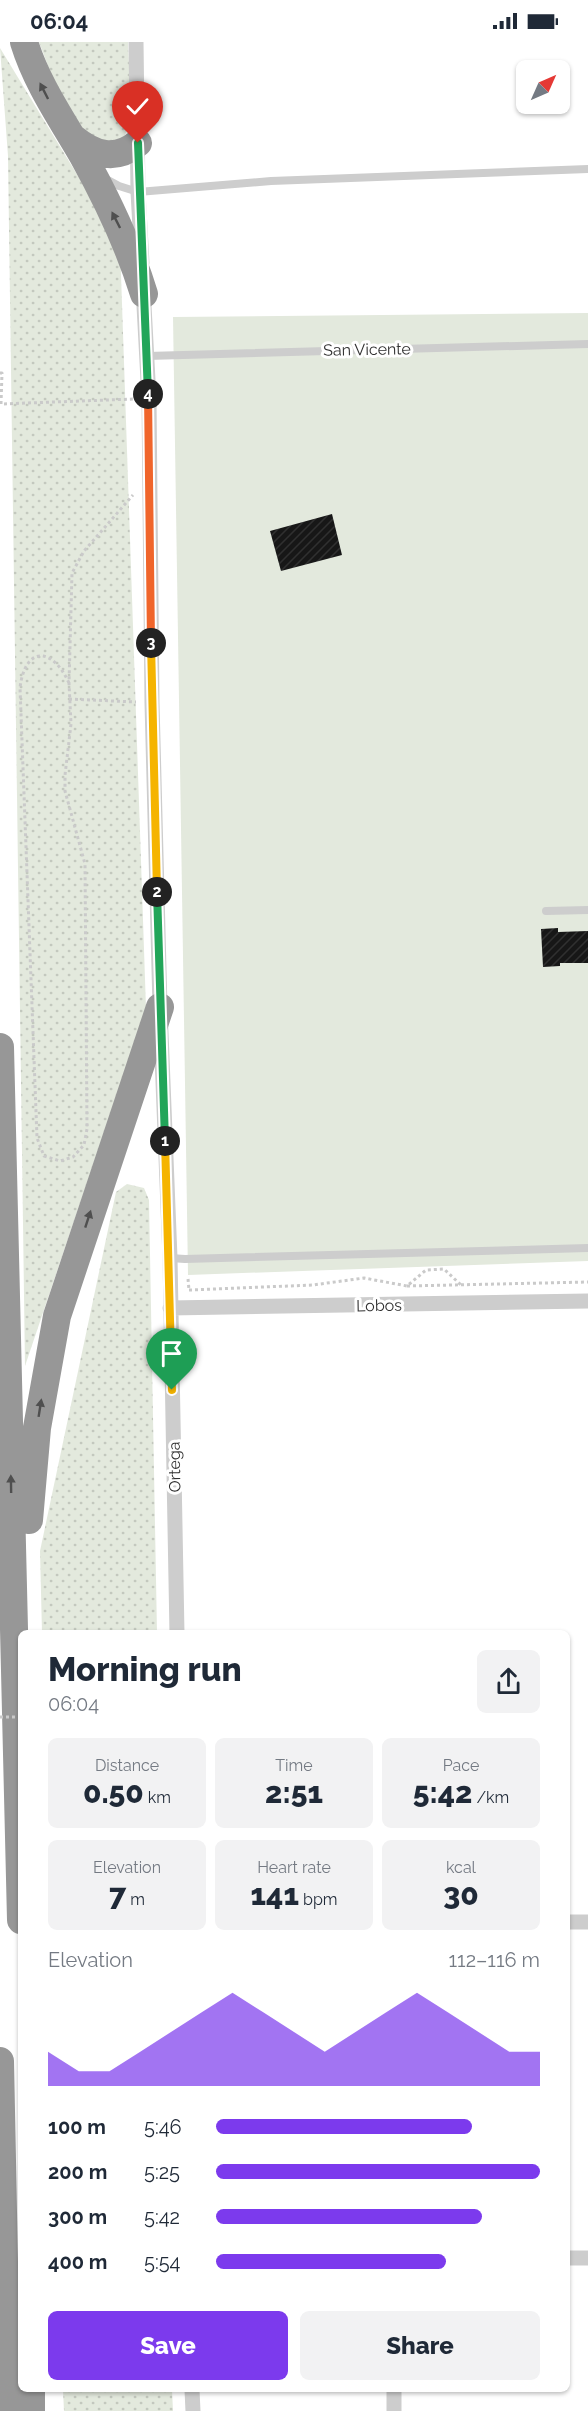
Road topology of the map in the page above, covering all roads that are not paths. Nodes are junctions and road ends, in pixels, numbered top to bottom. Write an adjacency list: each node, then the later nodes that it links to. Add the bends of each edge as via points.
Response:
1 (24, 42): 4 (highway, one-way to 1, via 44,91)
2 (136, 42): 3 (street, Ortega)
3 (138, 143): 4 (highway, via 122,153 103,155); 6 (street, Ortega)
4 (77, 147): 6 (lane, via 108,180); 7 (highway, one-way to 4, via 128,244)
5 (588, 169): 6 (lane, via 272,181)
6 (138, 192): 7 (street, Ortega)
7 (144, 294): 9 (street, Ortega)
8 (588, 344): 9 (lane, San Vicente)
9 (147, 356): 12 (street, Ortega)
10 (588, 910): 11 (lane)
11 (546, 911)
12 (160, 1007): 15 (street, Ortega); 18 (highway, one-way to 12, via 32,1473 43,1384 57,1316)
13 (0, 1047): 20 (highway, one-way to 13)
14 (588, 1248): 15 (lane)
15 (170, 1258): 17 (street, Ortega)
16 (588, 1301): 17 (street, Lobos)
17 (170, 1308): 19 (street, Ortega)
18 (28, 1630)
19 (177, 1630)
20 (15, 1702): 21 (highway)
21 (18, 1811)
22 (570, 1922): 23 (street)
23 (588, 1922)
24 (0, 2061): 30 (highway)
25 (570, 2258): 26 (street)
26 (588, 2258)
27 (31, 2392): 31 (highway)
28 (192, 2392): 32 (street)
29 (394, 2392): 33 (street)
30 (7, 2411)
31 (31, 2411)
32 (193, 2411)
33 (394, 2411)

